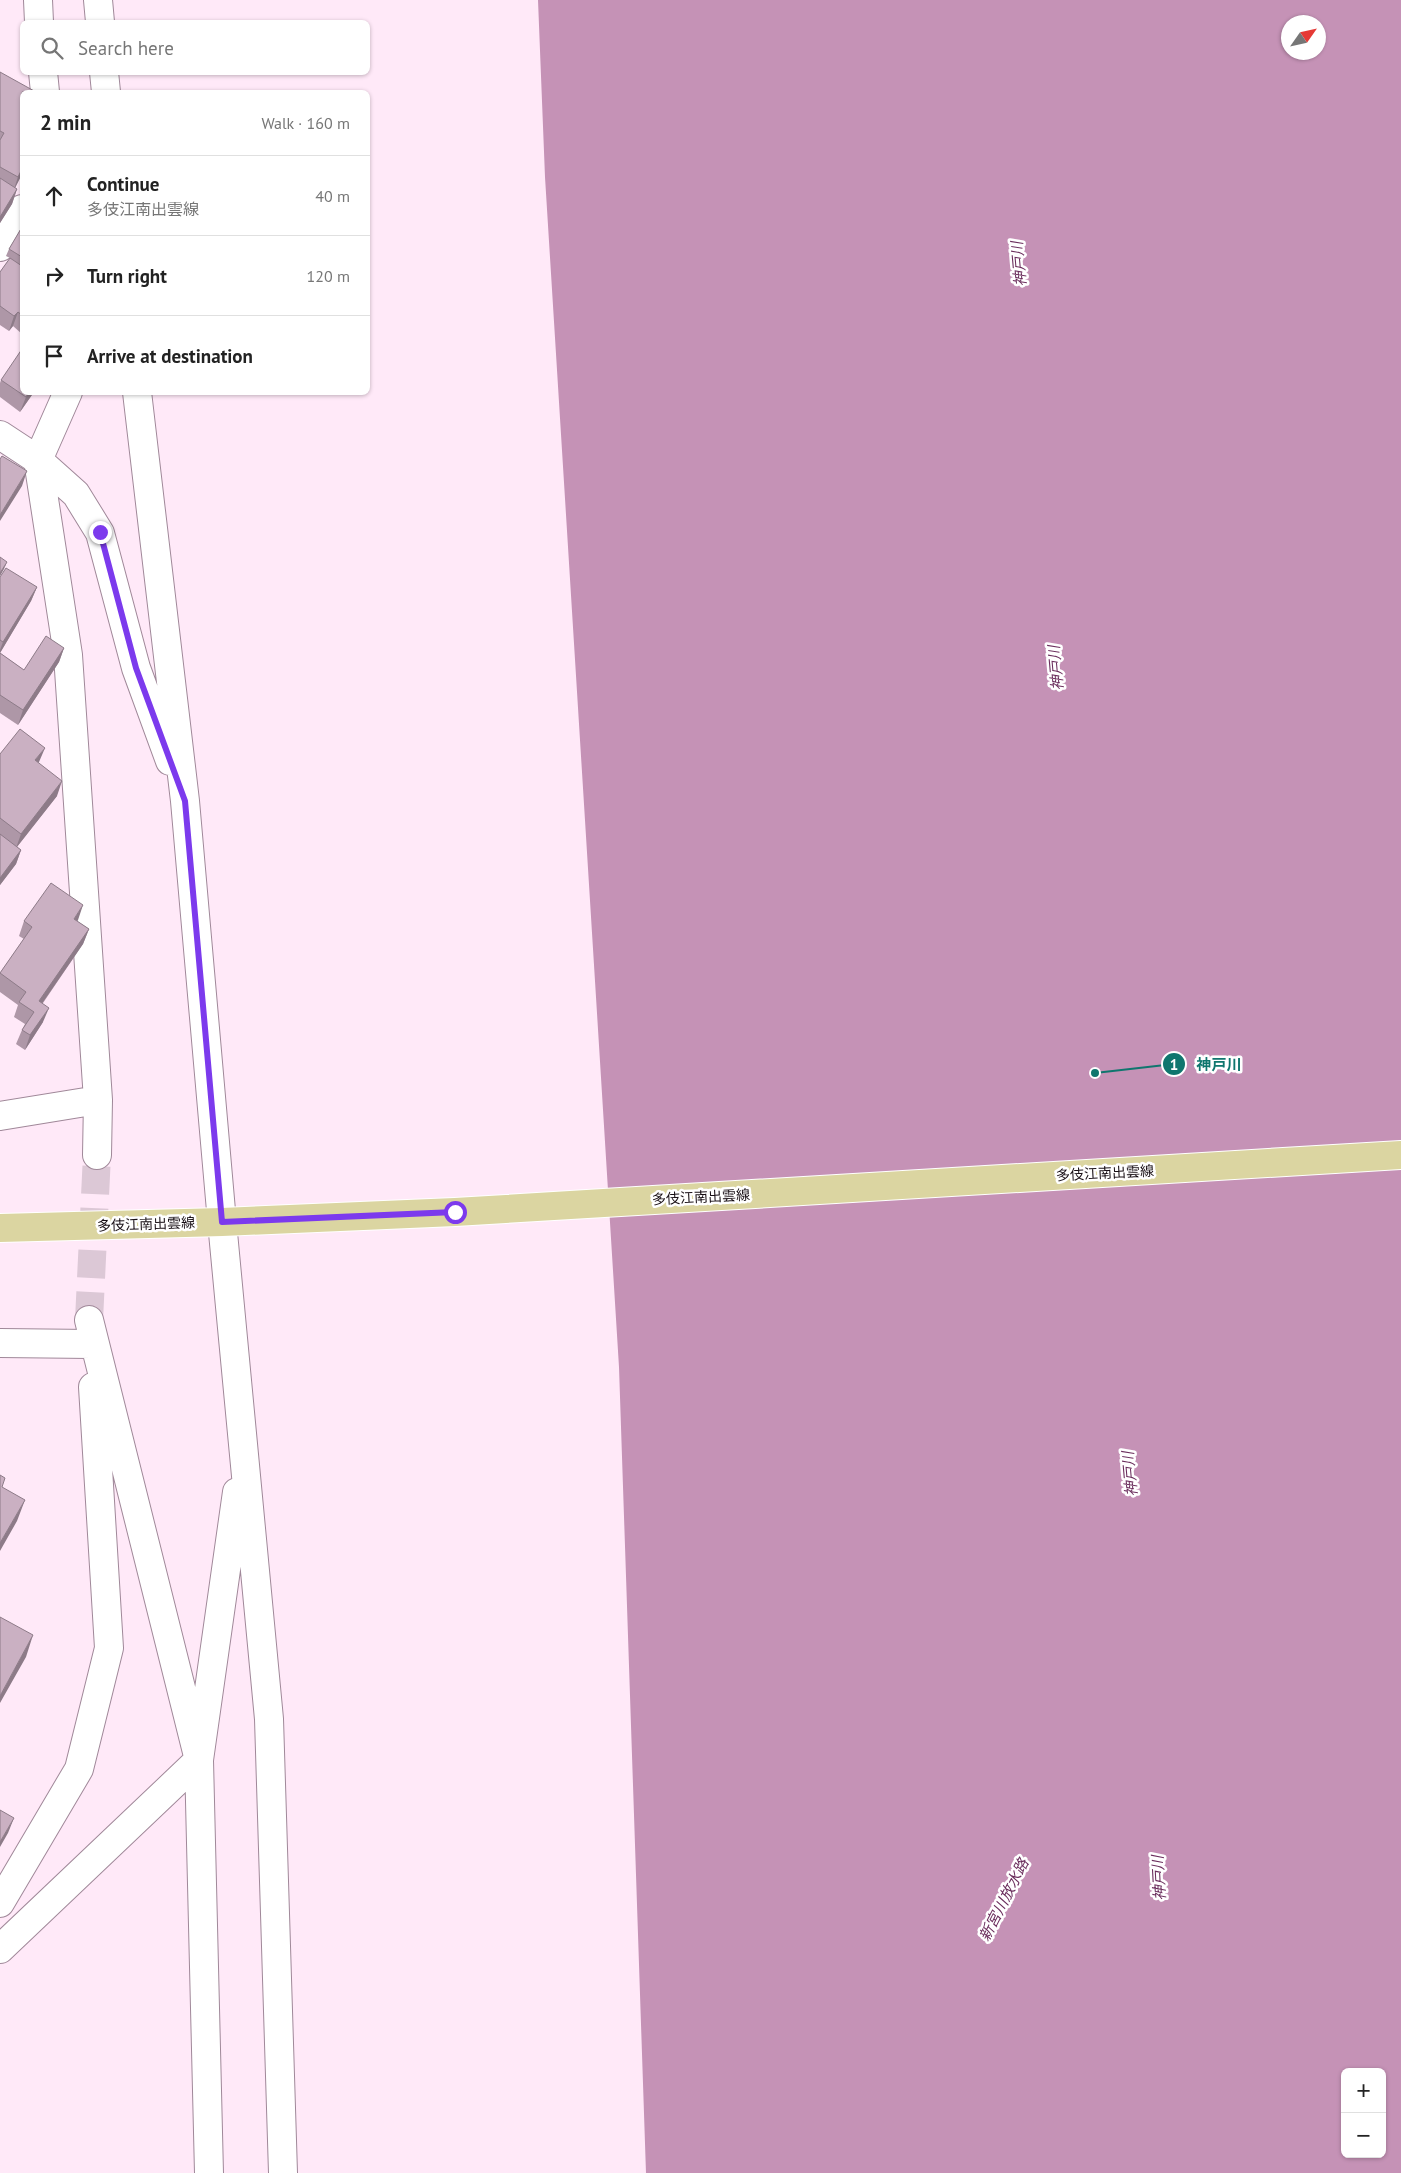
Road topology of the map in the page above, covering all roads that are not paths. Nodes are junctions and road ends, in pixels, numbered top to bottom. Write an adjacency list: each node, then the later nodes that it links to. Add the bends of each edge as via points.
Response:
1 (38, 0): 3 (street)
2 (98, 0): 4 (street)
3 (39, 20)
4 (100, 20)
5 (43, 75): 7 (street)
6 (104, 75): 8 (street)
7 (45, 90)
8 (106, 90)
9 (20, 212): 10 (street)
10 (0, 247)
11 (67, 395): 14 (street)
12 (137, 395): 15 (street)
13 (0, 435): 14 (street)
14 (38, 460): 15 (street, via 76,494 100,532 136,668); 16 (street, via 68,655)
15 (185, 801): 20 (street)
16 (98, 1100): 17 (street); 18 (street)
17 (0, 1116)
18 (97, 1155)
19 (1401, 1155): 20 (main road, 多伎江南出雲線, via 455,1212)
20 (222, 1222): 21 (main road, 多伎江南出雲線); 24 (street)
21 (0, 1228)
22 (0, 1343): 23 (street)
23 (91, 1344): 25 (street, via 89,1320); 26 (street, via 108,1648 79,1769)
24 (244, 1446): 25 (street); 29 (street, via 269,1719)
25 (199, 1760): 27 (street); 28 (street)
26 (0, 1903)
27 (0, 1949)
28 (209, 2173)
29 (283, 2173)

